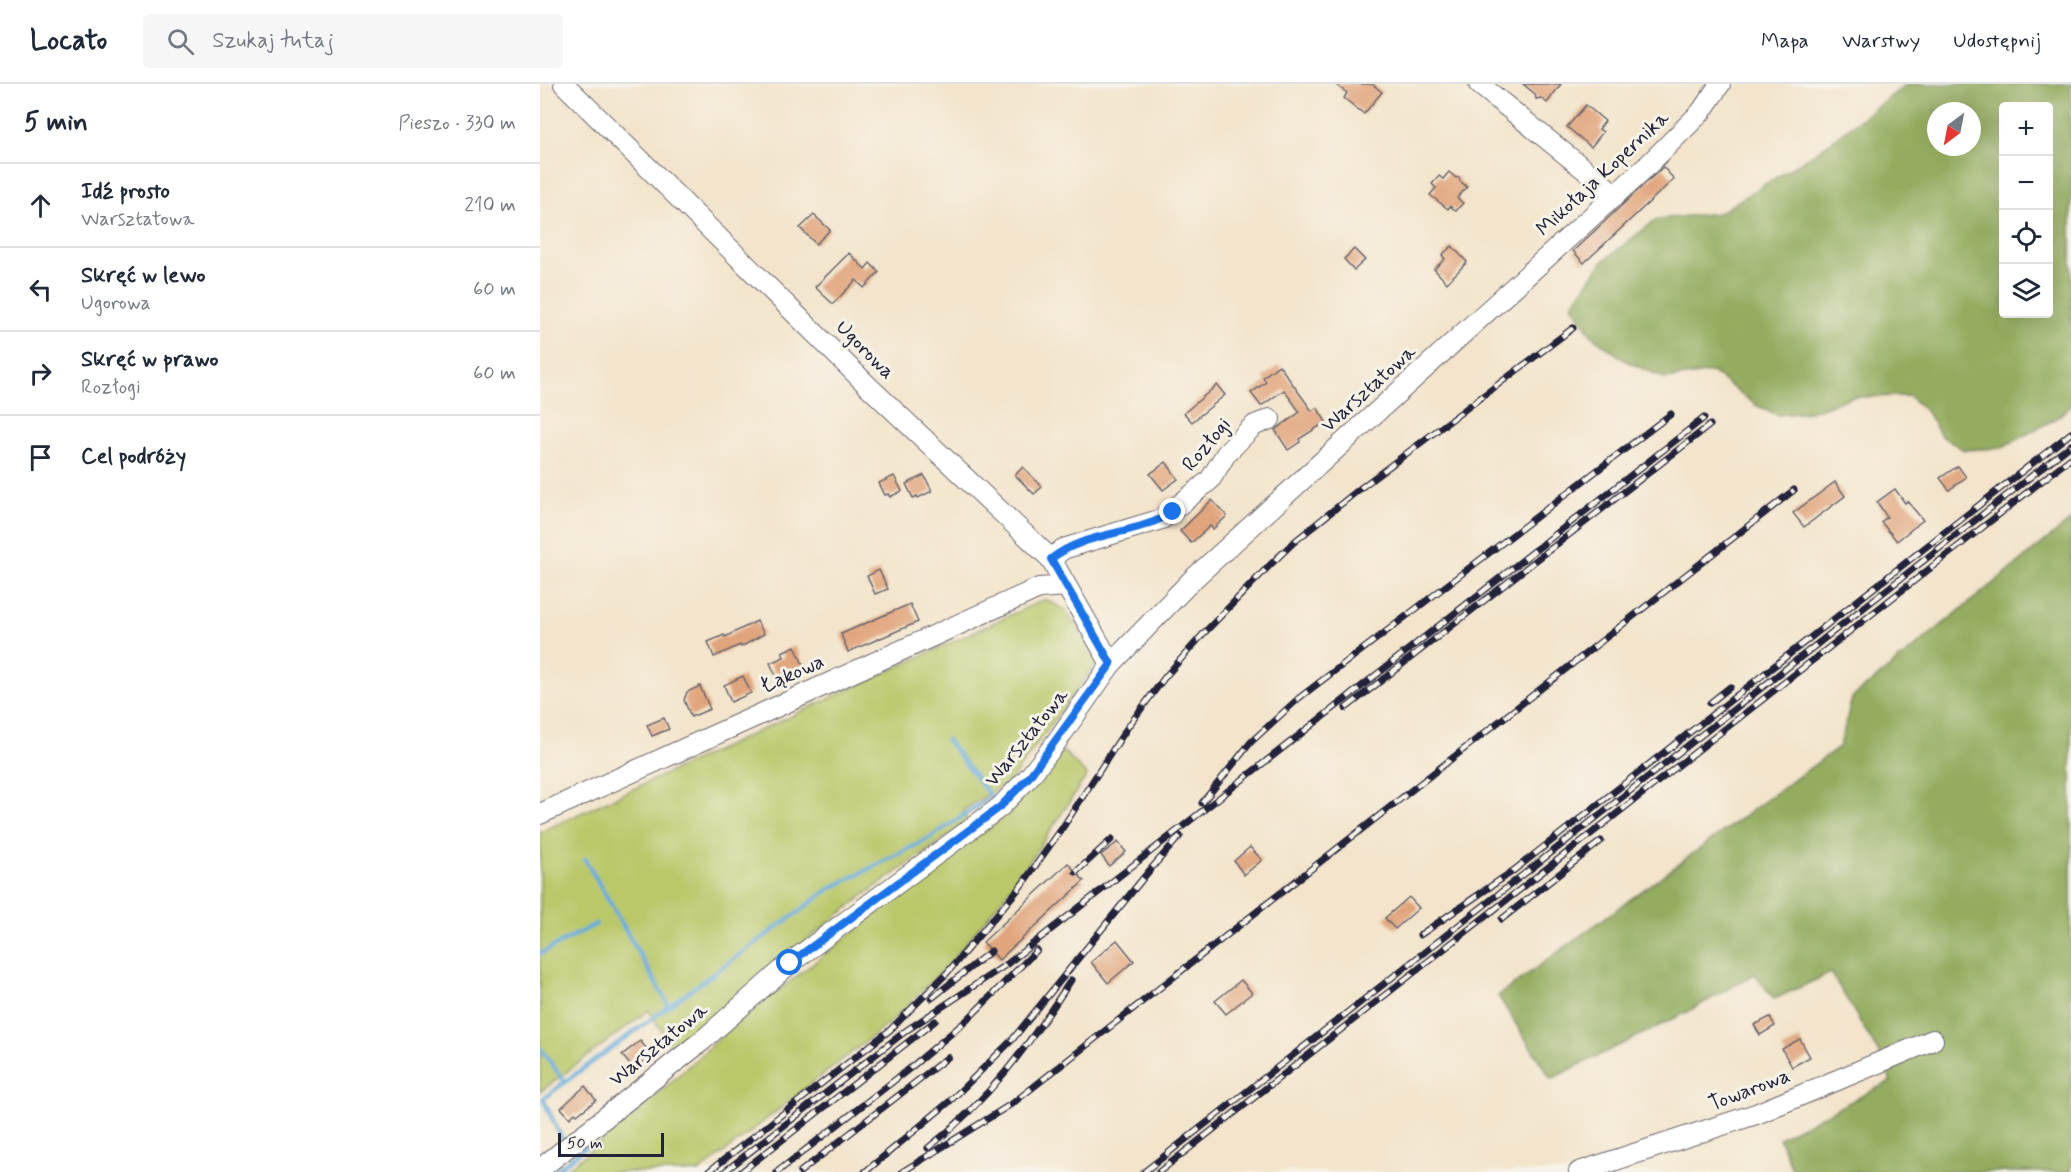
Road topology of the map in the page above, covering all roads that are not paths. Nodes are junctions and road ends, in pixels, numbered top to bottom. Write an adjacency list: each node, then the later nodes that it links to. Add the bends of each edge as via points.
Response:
1 (564, 84): 7 (street, Ugorowa, via 868,386)
2 (1479, 84): 4 (street)
3 (1720, 84): 4 (street, Mikołaja Kopernika, via 1701,112)
4 (1616, 195): 5 (street, Mikołaja Kopernika)
5 (1510, 291): 9 (street, Warsztatowa, via 1191,580)
6 (1270, 419): 7 (street, Rozłogi, via 1249,430 1226,454 1210,480 1162,519 1063,549)
7 (1051, 559): 8 (street, Ugorowa)
8 (1066, 586): 9 (street, Ugorowa); 10 (street, Łąkowa, via 1039,588)
9 (1111, 664): 12 (street, Warsztatowa, via 1035,770 1000,807 790,963 703,1040)
10 (540, 814)
11 (1933, 1040): 13 (street, Towarowa, via 1756,1114)
12 (540, 1169)
13 (1579, 1172)

